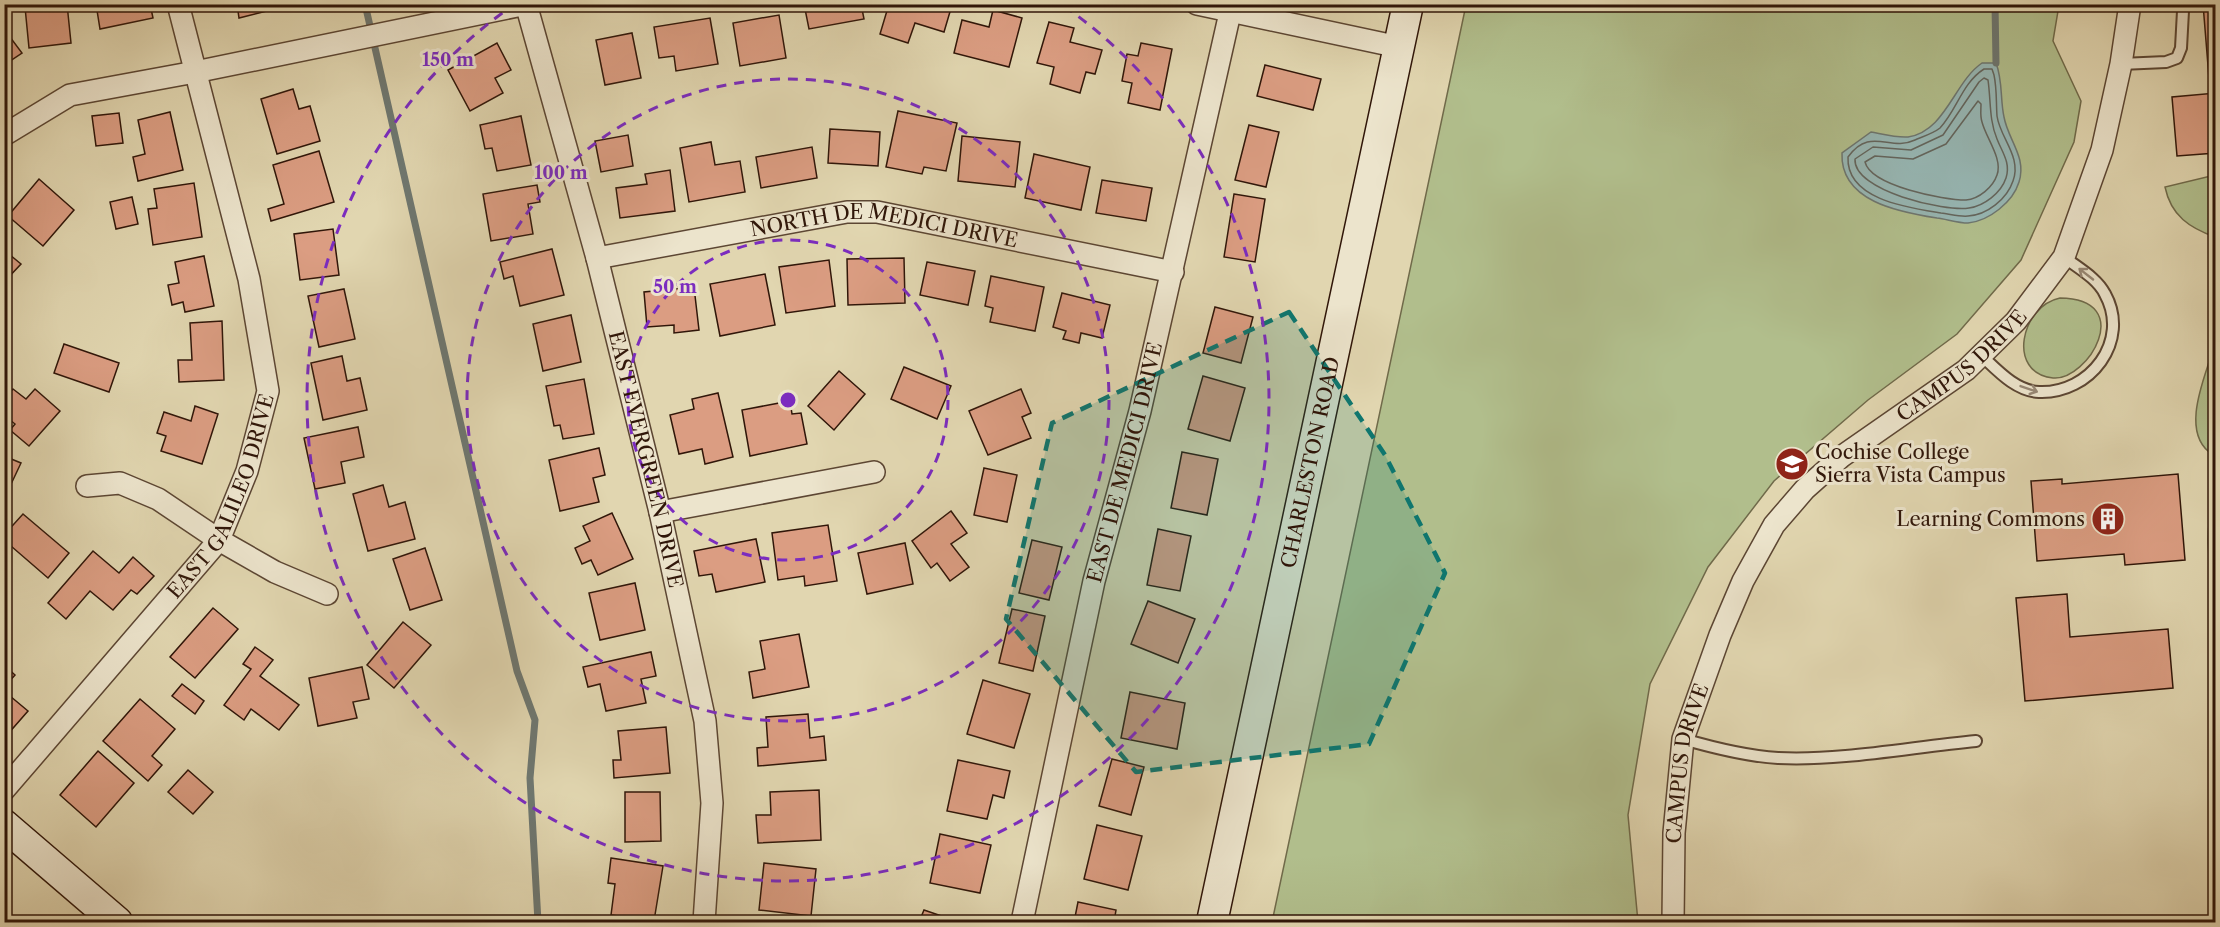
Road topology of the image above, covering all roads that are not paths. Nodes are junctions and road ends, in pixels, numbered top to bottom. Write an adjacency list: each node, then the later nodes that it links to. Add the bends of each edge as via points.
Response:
1 (178, 4): 10 (street, EAST GALILEO DRIVE)
2 (1197, 4): 6 (street)
3 (1408, 4): 8 (main road, CHARLESTON ROAD)
4 (2130, 4): 9 (street, CAMPUS DRIVE)
5 (526, 5): 10 (street); 13 (street, EAST EVERGREEN DRIVE)
6 (1231, 7): 8 (street); 14 (street, EAST DE MEDICI DRIVE)
7 (2183, 10): 9 (lane, via 2177,58)
8 (1399, 47): 28 (main road, CHARLESTON ROAD)
9 (2121, 64): 12 (street, CAMPUS DRIVE, via 2102,150)
10 (195, 72): 11 (street, via 70,95); 19 (street, EAST GALILEO DRIVE, via 249,279 268,391 247,471)
11 (4, 135)
12 (2064, 257): 15 (street, CAMPUS DRIVE, via 2016,321); 15 (lane, one-way to 12, via 2010,382 2038,392 2069,389 2090,374 2108,351 2114,323 2106,294)
13 (597, 258): 14 (street, NORTH DE MEDICI DRIVE, via 847,212 878,212); 18 (street, EAST EVERGREEN DRIVE)
14 (1173, 272): 27 (street, EAST DE MEDICI DRIVE, via 1094,581)
15 (1982, 356): 21 (street, CAMPUS DRIVE, via 1841,456 1774,525 1720,634)
16 (874, 472): 18 (street)
17 (87, 486): 19 (street, via 120,483 130,487 158,499)
18 (660, 512): 26 (street, EAST EVERGREEN DRIVE, via 705,721 712,803)
19 (219, 540): 20 (street, via 275,572); 23 (street, EAST GALILEO DRIVE)
20 (327, 594)
21 (1683, 739): 22 (lane, via 1722,750 1778,758); 29 (street, CAMPUS DRIVE, via 1674,833)
22 (1976, 741)
23 (4, 790)
24 (4, 825): 25 (main road)
25 (117, 922)
26 (704, 922)
27 (1022, 922)
28 (1212, 922)
29 (1673, 922)

